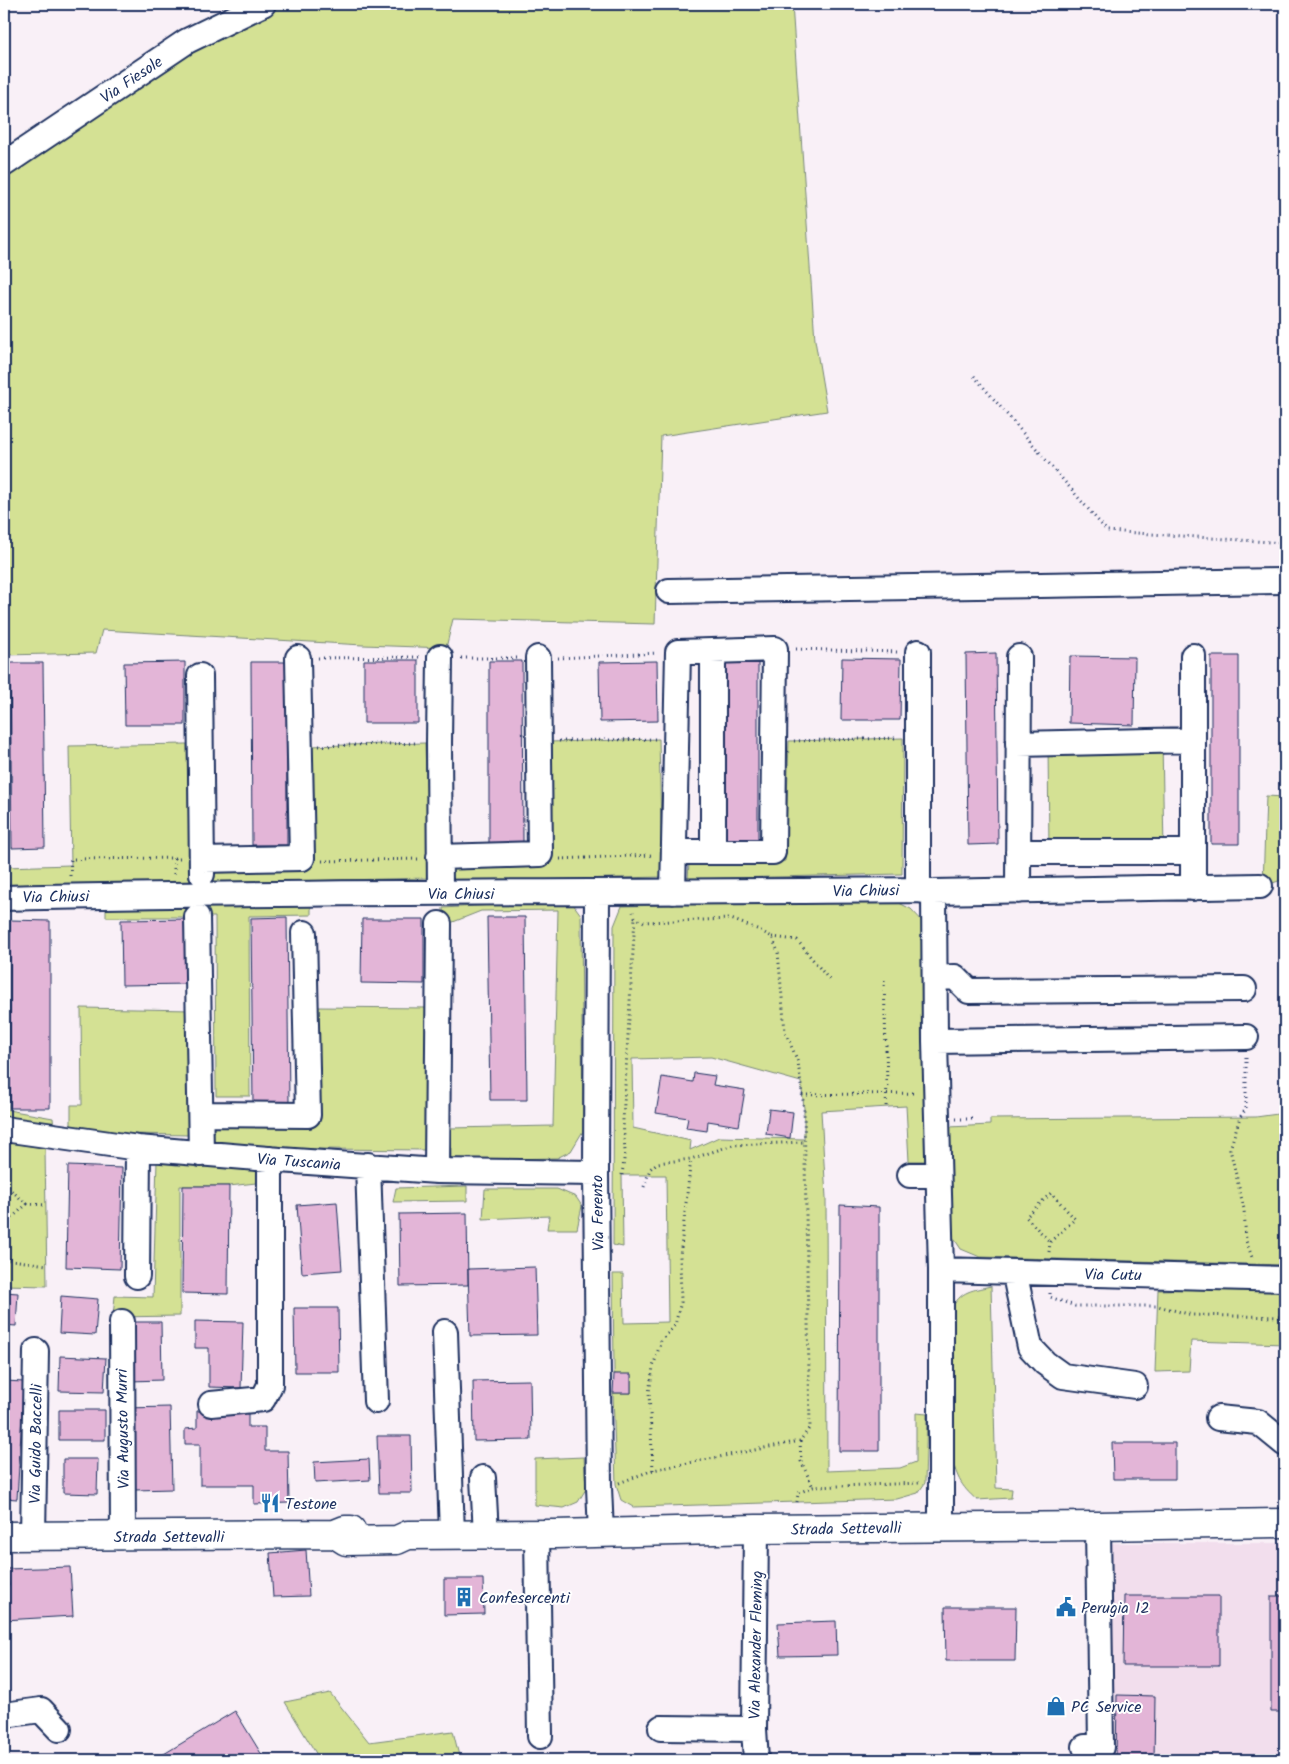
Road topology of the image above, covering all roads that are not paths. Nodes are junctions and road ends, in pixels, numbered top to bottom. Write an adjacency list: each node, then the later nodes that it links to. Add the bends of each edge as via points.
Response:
1 (264, 4): 2 (street, Via Fiesole, via 187,41)
2 (4, 164)
3 (1285, 581): 4 (street)
4 (669, 591)
5 (713, 651): 15 (street, via 678,652); 16 (street); 16 (street, via 776,649 773,852)
6 (918, 652): 24 (street, Via Chiusi)
7 (1193, 656): 13 (street)
8 (440, 657): 19 (street)
9 (1019, 657): 14 (street)
10 (298, 658): 20 (street, via 302,858)
11 (538, 658): 19 (street, via 540,854)
12 (200, 676): 20 (street)
13 (1193, 740): 14 (street); 18 (street)
14 (1018, 744): 17 (street)
15 (674, 852): 16 (street); 25 (street)
16 (713, 852)
17 (1018, 852): 18 (street); 23 (street)
18 (1193, 852): 22 (street)
19 (439, 857): 26 (street)
20 (202, 860): 28 (street)
21 (1260, 886): 22 (street, Via Chiusi)
22 (1193, 888): 23 (street, Via Chiusi)
23 (1018, 890): 24 (street, Via Chiusi)
24 (926, 891): 25 (street, Via Chiusi); 33 (street)
25 (673, 892): 27 (street, Via Chiusi)
26 (440, 893): 27 (street, Via Chiusi); 28 (street, Via Chiusi)
27 (597, 893): 44 (street, Via Ferento)
28 (202, 894): 29 (street, Via Chiusi)
29 (4, 898)
30 (197, 916): 37 (street)
31 (439, 924): 43 (street)
32 (304, 934): 37 (street, via 308,1115)
33 (935, 978): 34 (street, via 955,977 969,991); 36 (street)
34 (1244, 989)
35 (1246, 1037): 36 (street)
36 (936, 1041): 46 (street)
37 (201, 1114): 40 (street)
38 (4, 1130): 39 (street, Via Tuscania)
39 (138, 1148): 40 (street, Via Tuscania); 50 (street)
40 (202, 1154): 41 (street, Via Tuscania)
41 (270, 1159): 42 (street, Via Tuscania); 47 (street)
42 (368, 1165): 43 (street, Via Tuscania); 57 (street)
43 (437, 1171): 44 (street, Via Tuscania)
44 (596, 1173): 66 (street, Via Ferento)
45 (910, 1175): 46 (street)
46 (938, 1175): 48 (street)
47 (270, 1240): 52 (street); 58 (street, via 270,1386 263,1399)
48 (941, 1270): 49 (street, Via Cutu); 64 (street)
49 (1016, 1272): 51 (street, Via Cutu); 56 (street, via 1030,1347 1045,1363 1063,1376)
50 (137, 1276)
51 (1285, 1279)
52 (259, 1300)
53 (122, 1322): 72 (street, Via Augusto Murri)
54 (445, 1332): 67 (street)
55 (36, 1351): 71 (street, Via Guido Baccelli)
56 (1135, 1386)
57 (376, 1401)
58 (211, 1404)
59 (1218, 1418): 60 (street, via 1258,1422)
60 (1285, 1444)
61 (483, 1478): 68 (street)
62 (1285, 1523): 63 (main road, Strada Settevalli)
63 (1098, 1526): 64 (main road, Strada Settevalli); 78 (street, via 1101,1747)
64 (941, 1527): 65 (main road, Strada Settevalli)
65 (756, 1529): 66 (main road, Strada Settevalli); 76 (street, Via Alexander Fleming)
66 (601, 1532): 69 (main road, Strada Settevalli)
67 (452, 1534): 68 (main road, Strada Settevalli); 72 (main road, Strada Settevalli, via 408,1535 396,1529 345,1530 335,1534)
68 (486, 1534): 69 (main road, Strada Settevalli)
69 (537, 1534): 77 (street)
70 (4, 1536): 71 (main road, Strada Settevalli)
71 (33, 1536): 72 (main road, Strada Settevalli)
72 (123, 1536)
73 (4, 1715): 75 (street, via 42,1710)
74 (661, 1728): 76 (street)
75 (59, 1729)
76 (754, 1730): 79 (street, Via Alexander Fleming)
77 (540, 1736)
78 (1085, 1747)
79 (756, 1760)

